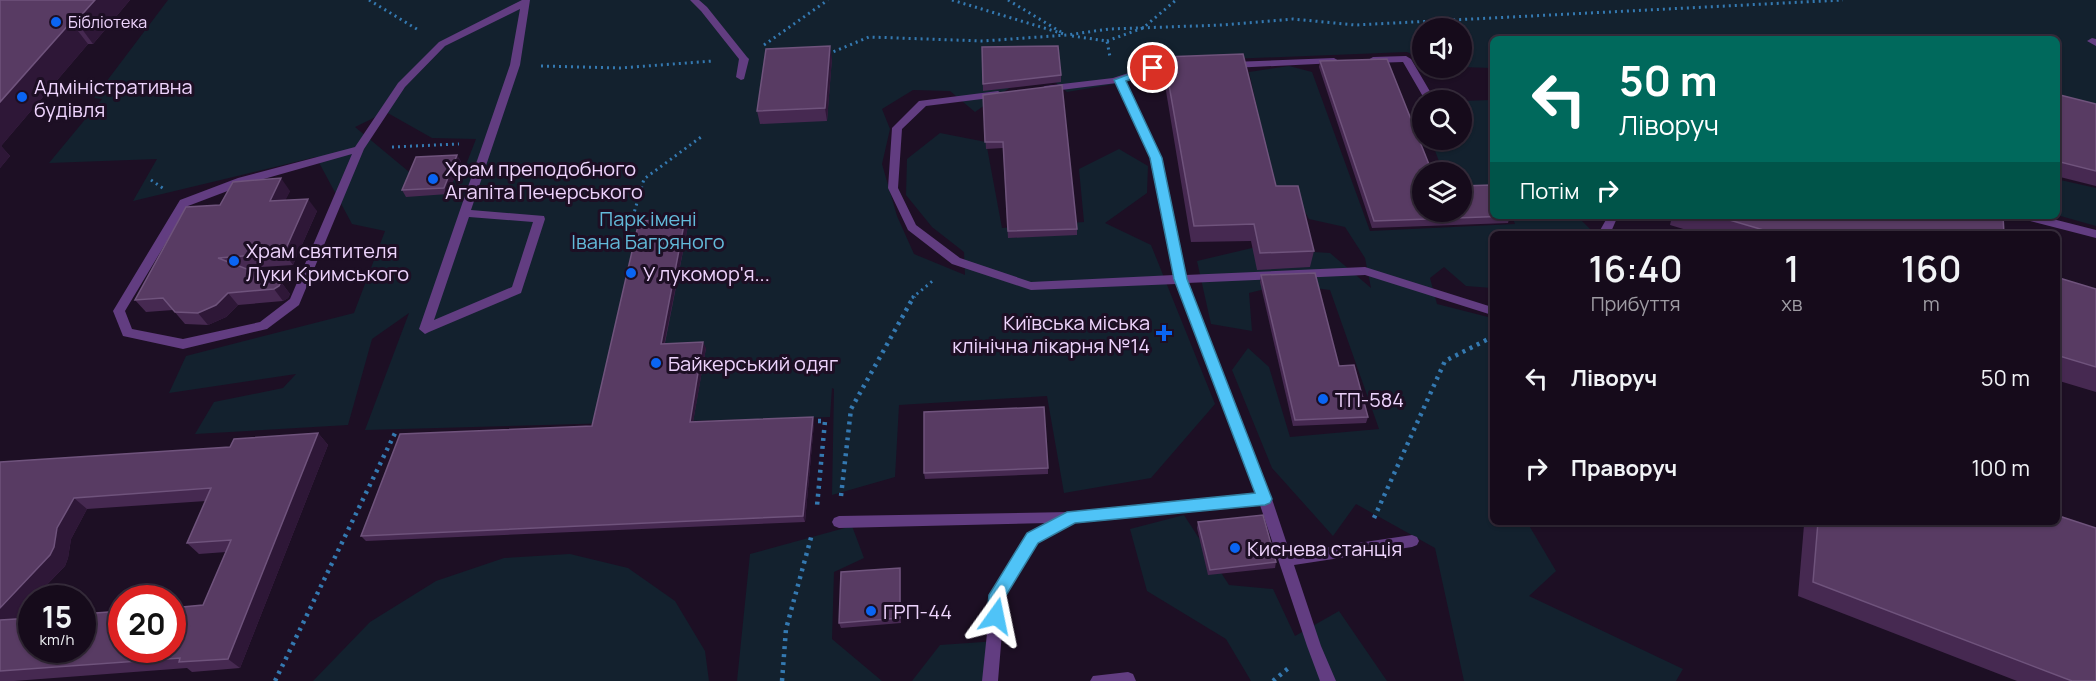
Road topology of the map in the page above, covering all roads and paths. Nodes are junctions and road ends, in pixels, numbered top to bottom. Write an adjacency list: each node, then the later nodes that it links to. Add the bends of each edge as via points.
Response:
1 (694, 0): 12 (lane)
2 (828, 0): 12 (path)
3 (952, 0): 9 (path)
4 (1008, 0): 9 (path)
5 (1176, 0): 8 (path)
6 (1843, 0): 8 (path, via 1367,25 1293,19)
7 (526, 2): 15 (lane); 25 (lane, via 442,44 401,85)
8 (1143, 28): 9 (path); 10 (path)
9 (1067, 35): 10 (path); 11 (path, via 983,41 869,38)
10 (1107, 40): 19 (path)
11 (821, 54)
12 (744, 59): 15 (path, via 620,68); 18 (lane)
13 (1348, 61): 16 (lane)
14 (1360, 61): 20 (lane, via 1406,59)
15 (515, 64): 24 (lane)
16 (1222, 66)
17 (1188, 67): 19 (lane, via 1153,68)
18 (741, 78)
19 (1117, 80): 21 (lane); 31 (lane, via 1156,158)
20 (1424, 90)
21 (1030, 91)
22 (1006, 93): 30 (lane, via 923,103 897,128 893,188 912,227)
23 (701, 137): 29 (path, via 644,179)
24 (490, 142): 25 (path); 26 (lane)
25 (359, 149): 25 (lane, via 295,302 263,326 183,344 127,333 119,311 184,203 242,181)
26 (465, 213): 26 (lane, via 440,287 425,329 517,290 540,219)
27 (2038, 219): 28 (lane)
28 (2096, 234)
29 (626, 240)
30 (957, 261): 31 (lane, via 1031,286); 39 (path, via 911,299 851,409)
31 (1180, 279): 32 (lane, via 1365,271); 36 (lane)
32 (1490, 310)
33 (1490, 338): 42 (path, via 1445,361)
34 (802, 422): 37 (path, via 825,421)
35 (397, 429): 44 (path)
36 (1265, 499): 38 (lane); 43 (lane)
37 (816, 512)
38 (1073, 517): 39 (lane); 46 (lane, via 1033,538 998,595)
39 (839, 522)
40 (815, 524): 45 (path, via 786,629)
41 (1412, 541): 42 (lane)
42 (1360, 549): 43 (lane)
43 (1285, 560): 49 (lane)
44 (275, 681)
45 (782, 681)
46 (990, 681)
47 (1098, 681): 48 (lane)
48 (1128, 681)
49 (1329, 681)

